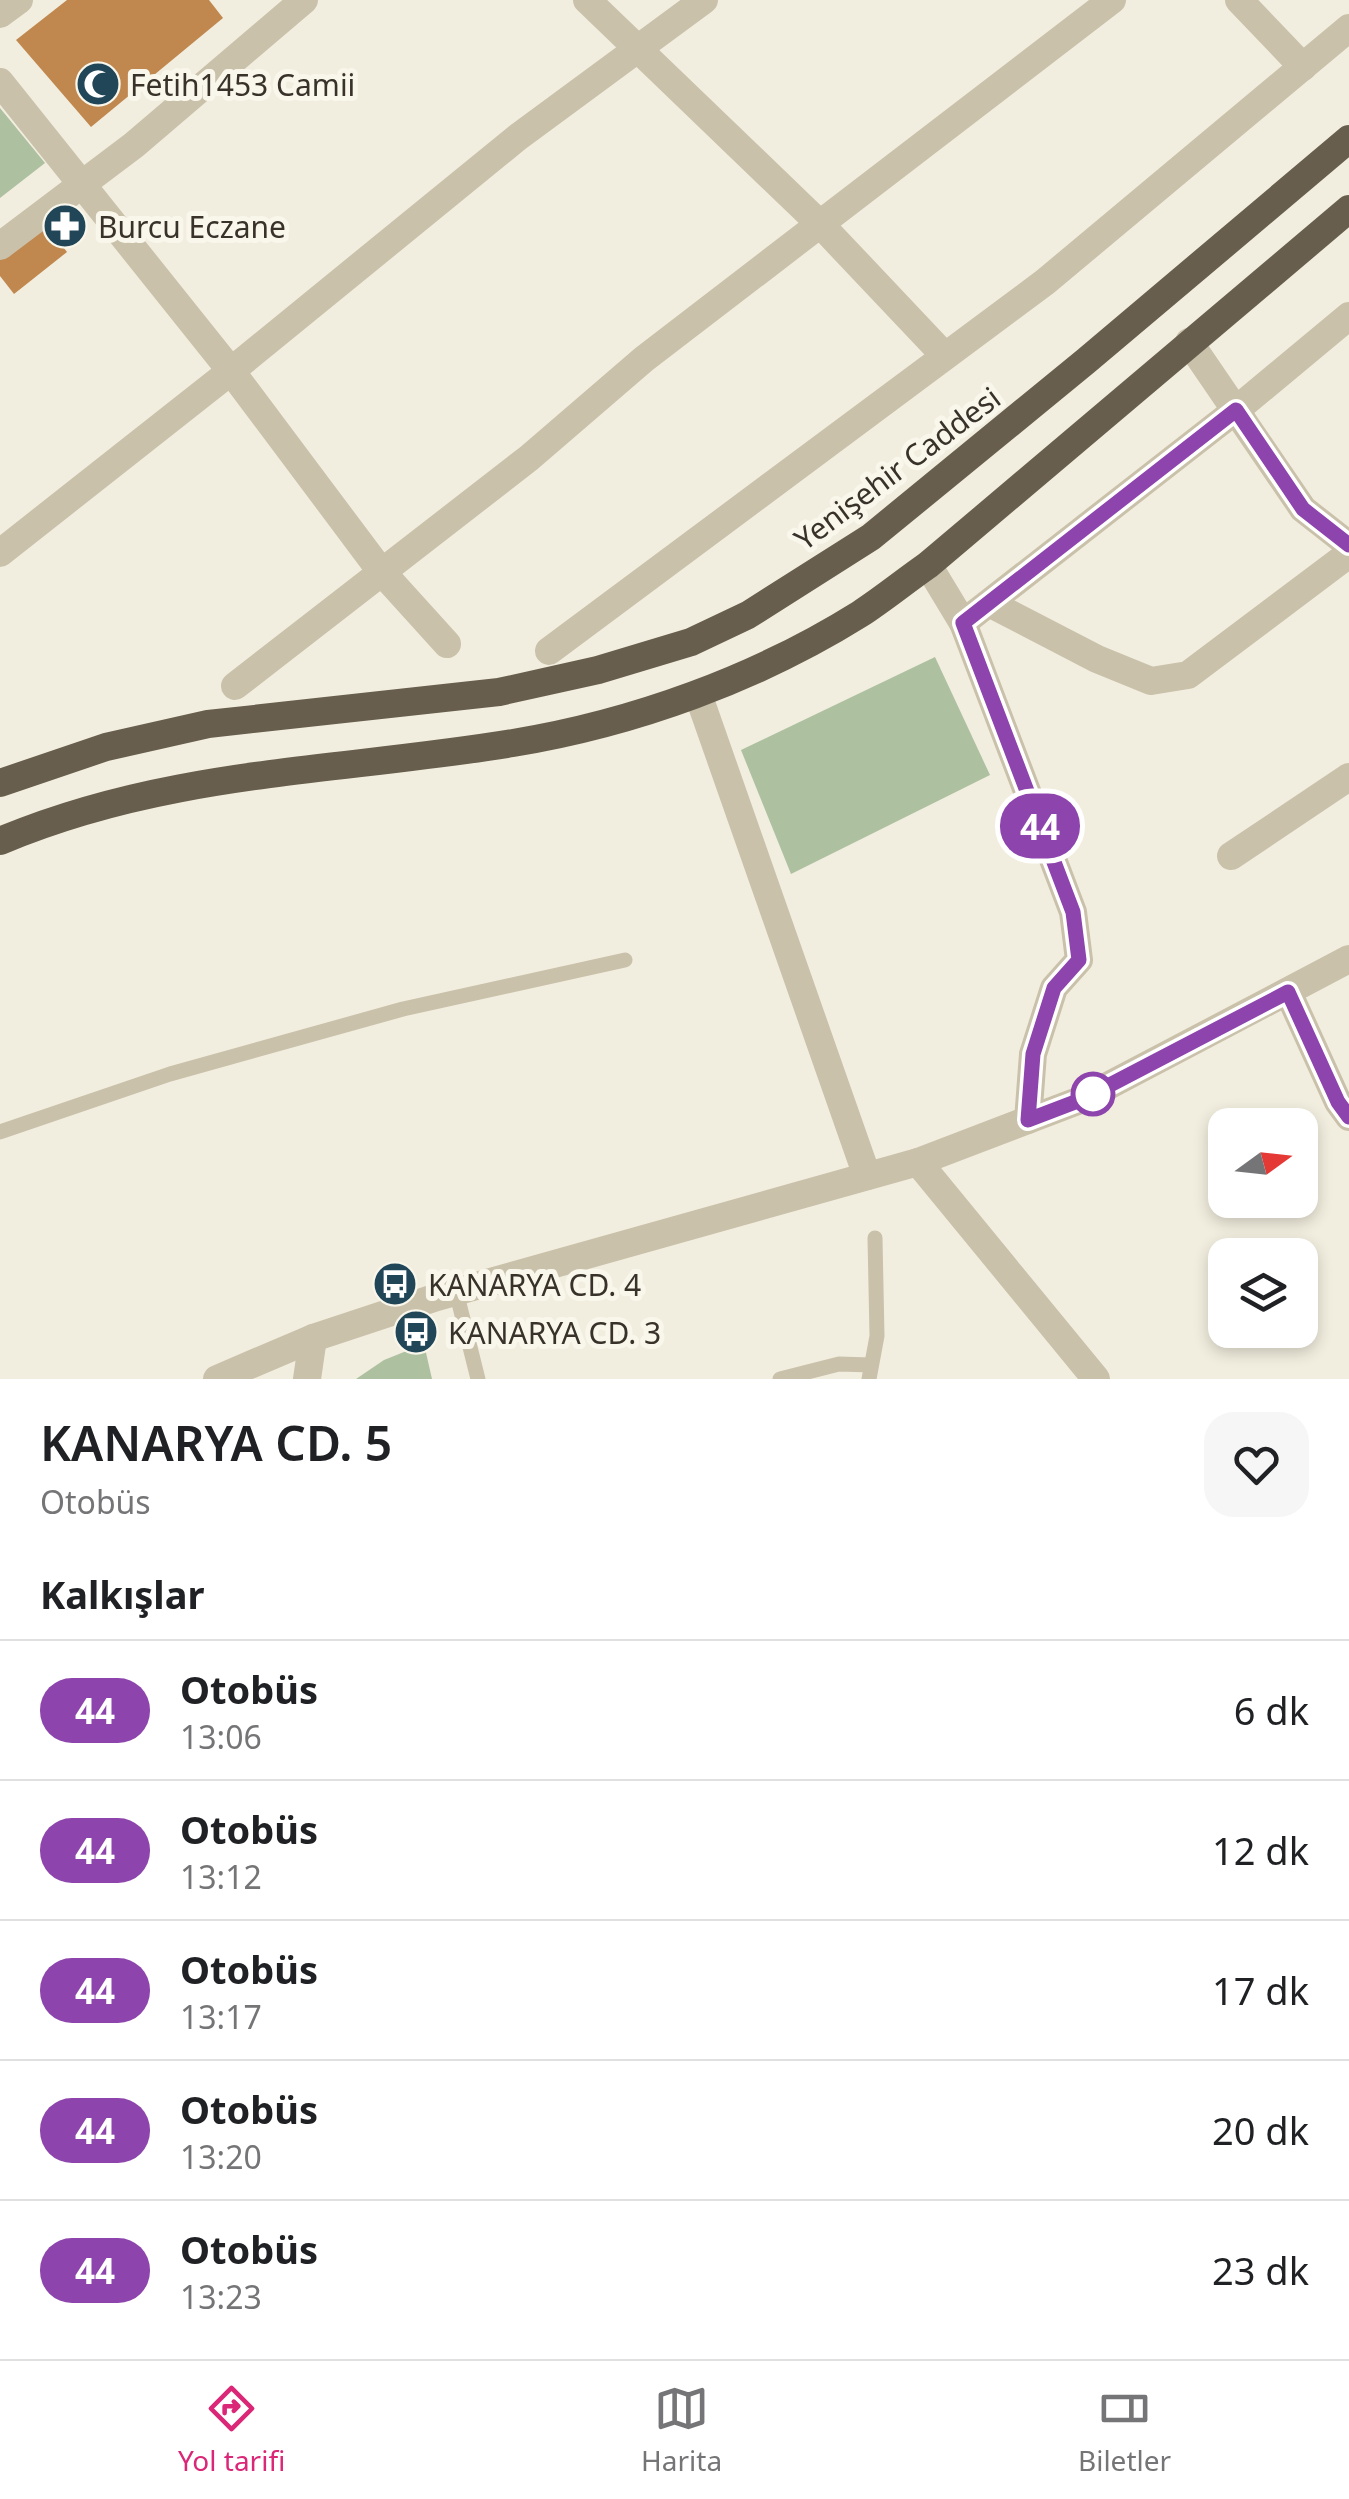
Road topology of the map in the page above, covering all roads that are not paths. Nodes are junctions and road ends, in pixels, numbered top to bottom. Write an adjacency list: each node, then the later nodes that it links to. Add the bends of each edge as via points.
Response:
1 (20, 0): 7 (street)
2 (304, 0): 13 (street)
3 (587, 0): 9 (street)
4 (704, 0): 9 (street)
5 (1112, 0): 15 (street)
6 (1238, 0): 10 (street)
7 (0, 14)
8 (1349, 28): 10 (street)
9 (640, 48): 15 (street); 20 (street, via 518,137)
10 (1303, 67): 19 (street, via 1045,282)
11 (0, 82): 13 (street)
12 (1349, 139): 34 (highway, Yenişehir Caddesi, via 871,537 706,636 498,692 208,724 106,747)
13 (84, 183): 16 (street); 20 (street)
14 (1349, 209): 18 (highway)
15 (822, 226): 19 (street); 26 (street)
16 (0, 246)
17 (1349, 316): 21 (street)
18 (1189, 342): 21 (street); 25 (highway)
19 (944, 355): 30 (street)
20 (231, 371): 23 (street); 26 (street)
21 (1236, 410): 22 (street, via 1303,509); 27 (street)
22 (1349, 545)
23 (0, 553)
24 (1349, 554): 27 (street, via 1188,675 1151,682)
25 (928, 565): 28 (street); 32 (highway, via 859,614)
26 (380, 570): 29 (street); 31 (street)
27 (992, 604): 28 (street)
28 (963, 623): 41 (street, via 1073,912 1079,960 1054,988 1033,1054)
29 (447, 644)
30 (549, 652)
31 (235, 686)
32 (698, 694): 35 (highway, via 513,743 182,786 57,817); 44 (street)
33 (1349, 777): 36 (street)
34 (0, 783)
35 (0, 841)
36 (1230, 856)
37 (1349, 959): 39 (street)
38 (625, 960): 42 (lane, via 402,1009 170,1074)
39 (1288, 992): 40 (street); 41 (street, via 1083,1099)
40 (1349, 1117)
41 (1028, 1120): 43 (street)
42 (0, 1132)
43 (918, 1162): 44 (street); 53 (street)
44 (867, 1176): 46 (street)
45 (876, 1238): 48 (lane)
46 (456, 1291): 47 (street); 51 (lane)
47 (312, 1338): 49 (street); 50 (street)
48 (870, 1372): 52 (lane, via 840,1364)
49 (217, 1379)
50 (307, 1379)
51 (478, 1379)
52 (780, 1379)
53 (1096, 1379)

